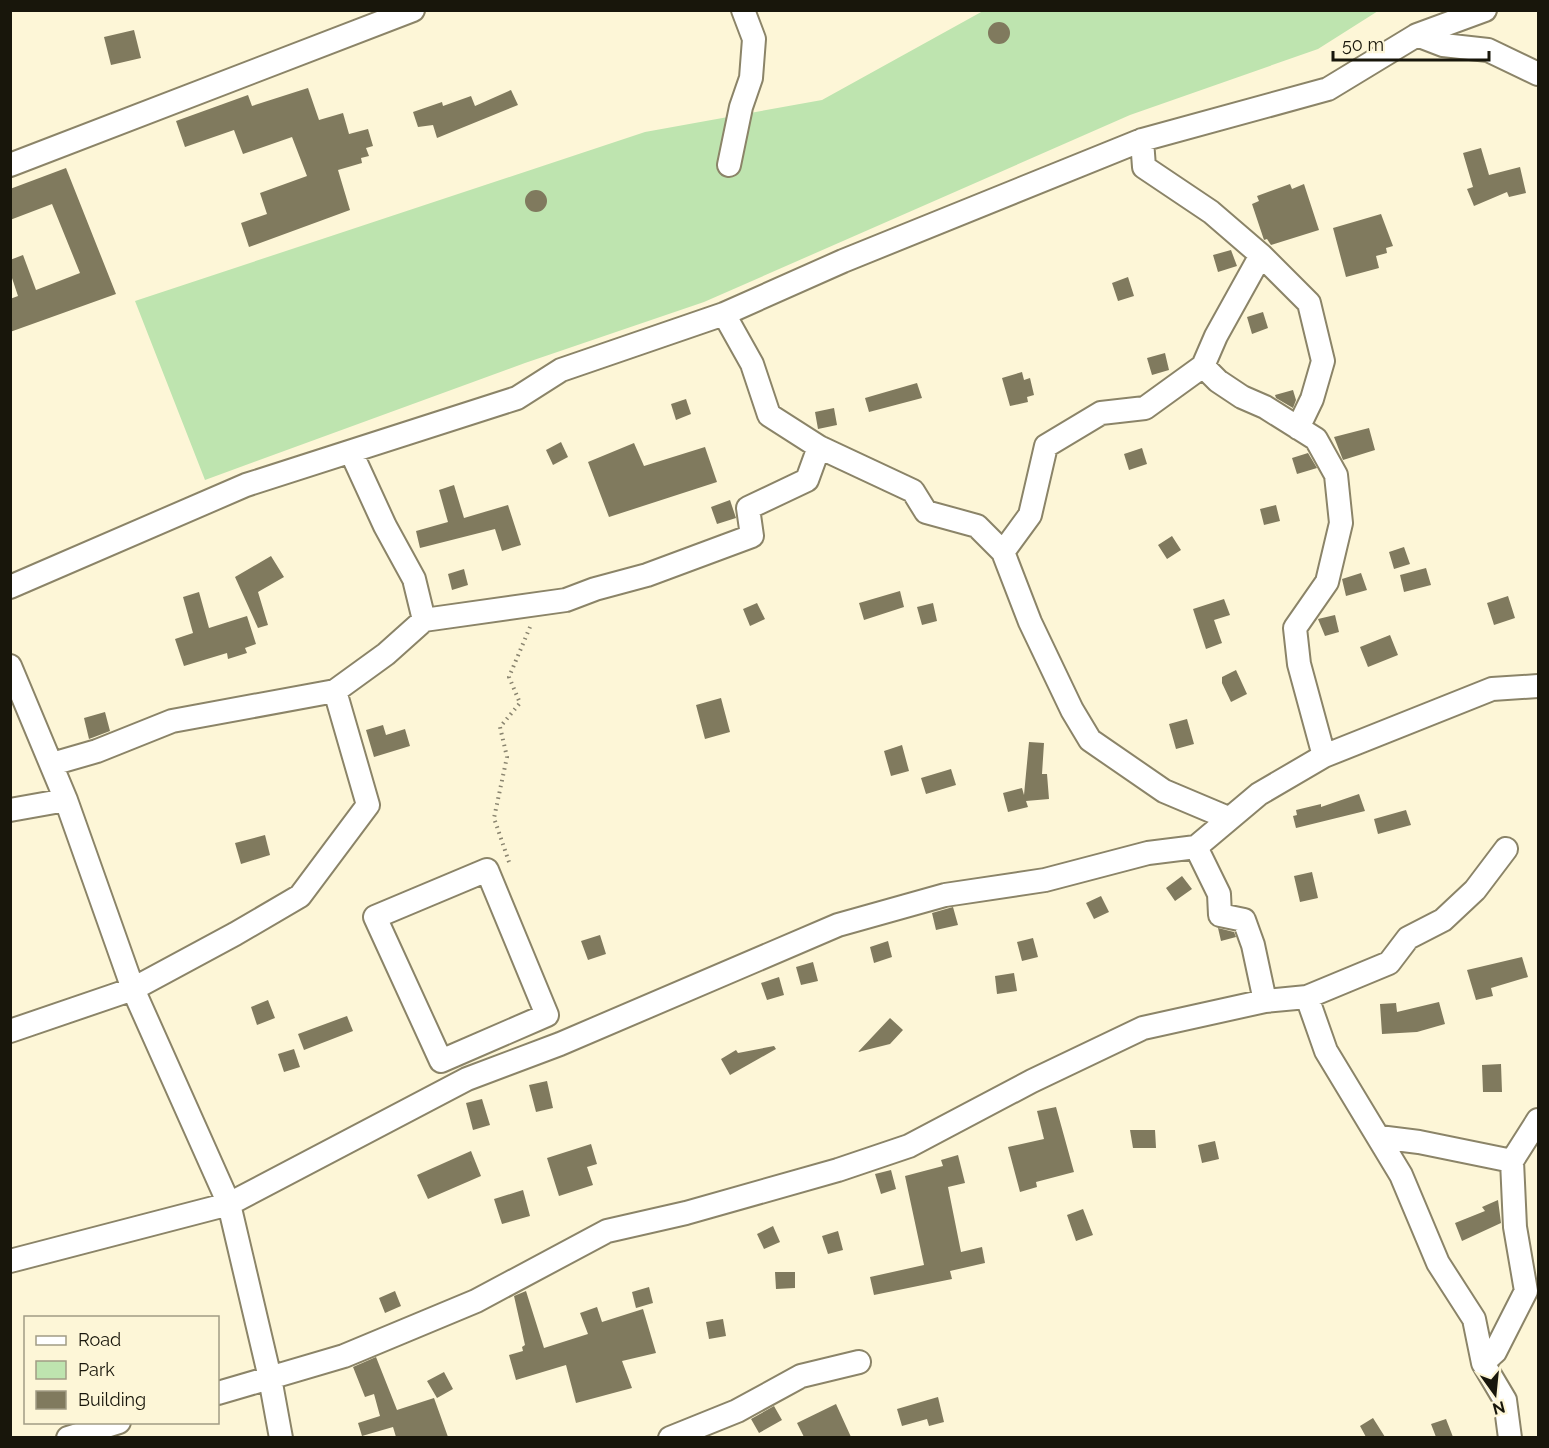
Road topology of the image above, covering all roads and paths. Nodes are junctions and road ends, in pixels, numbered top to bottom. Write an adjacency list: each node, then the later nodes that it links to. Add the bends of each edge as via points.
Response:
1 (413, 10): 7 (street)
2 (743, 10): 8 (street, via 754,39 752,78 741,107)
3 (1485, 10): 4 (street)
4 (1417, 35): 5 (street, via 1443,45 1488,50); 6 (street, via 1328,89)
5 (1539, 74)
6 (1142, 140): 9 (street, via 1144,167 1211,212); 10 (street, via 843,261)
7 (10, 165)
8 (729, 165)
9 (1261, 255): 11 (street); 12 (street, via 1309,303 1323,361)
10 (724, 314): 13 (street, via 752,364 769,416); 14 (street, via 561,370 517,398)
11 (1203, 366): 12 (street, via 1226,386); 15 (street, via 1144,408 1101,413 1046,446 1030,515)
12 (1298, 428): 22 (street, via 1316,439 1336,475 1341,523 1327,582 1295,628 1299,664)
13 (819, 447): 15 (street, via 913,491 926,512 977,526); 17 (street, via 807,480 748,508 752,536 566,600)
14 (351, 452): 16 (street, via 246,484); 17 (street, via 414,579)
15 (1003, 552): 26 (street, via 1030,622 1090,740 1164,791)
16 (10, 587)
17 (424, 620): 21 (street)
18 (535, 624): 29 (path, via 527,630 509,677 520,703 500,726 507,757 494,818)
19 (10, 666): 23 (street)
20 (1539, 686): 22 (street, via 1492,690)
21 (335, 691): 23 (street, via 172,721); 30 (street, via 368,805 300,896)
22 (1324, 756): 26 (street, via 1259,794)
23 (52, 764): 24 (street)
24 (66, 800): 25 (street); 30 (street)
25 (10, 810)
26 (1228, 818): 27 (street)
27 (1196, 847): 32 (street, via 1219,894 1220,915 1244,920); 38 (street, via 1148,853 1045,880 945,895 838,925 560,1044 467,1079)
28 (1506, 849): 31 (street, via 1475,890 1443,920 1408,938 1389,963)
29 (509, 863)
30 (133, 989): 34 (street); 38 (street)
31 (1307, 997): 32 (street); 36 (street, via 1326,1051)
32 (1265, 1001): 42 (street, via 1143,1028 909,1146 762,1191 607,1231 476,1301 344,1356)
33 (547, 1015): 33 (street, via 441,1061 375,917 487,870)
34 (10, 1031)
35 (1539, 1120): 37 (street)
36 (1379, 1137): 37 (street); 41 (street, via 1401,1174 1438,1263 1474,1319)
37 (1512, 1161): 41 (street, via 1515,1227 1526,1291 1495,1352)
38 (229, 1204): 39 (street); 42 (street)
39 (10, 1262)
40 (859, 1362): 47 (street, via 801,1376 737,1411)
41 (1483, 1364): 48 (street, via 1505,1400)
42 (270, 1378): 43 (street); 46 (street)
43 (219, 1393)
44 (112, 1424): 45 (street)
45 (68, 1437)
46 (281, 1437)
47 (670, 1437)
48 (1510, 1437)

